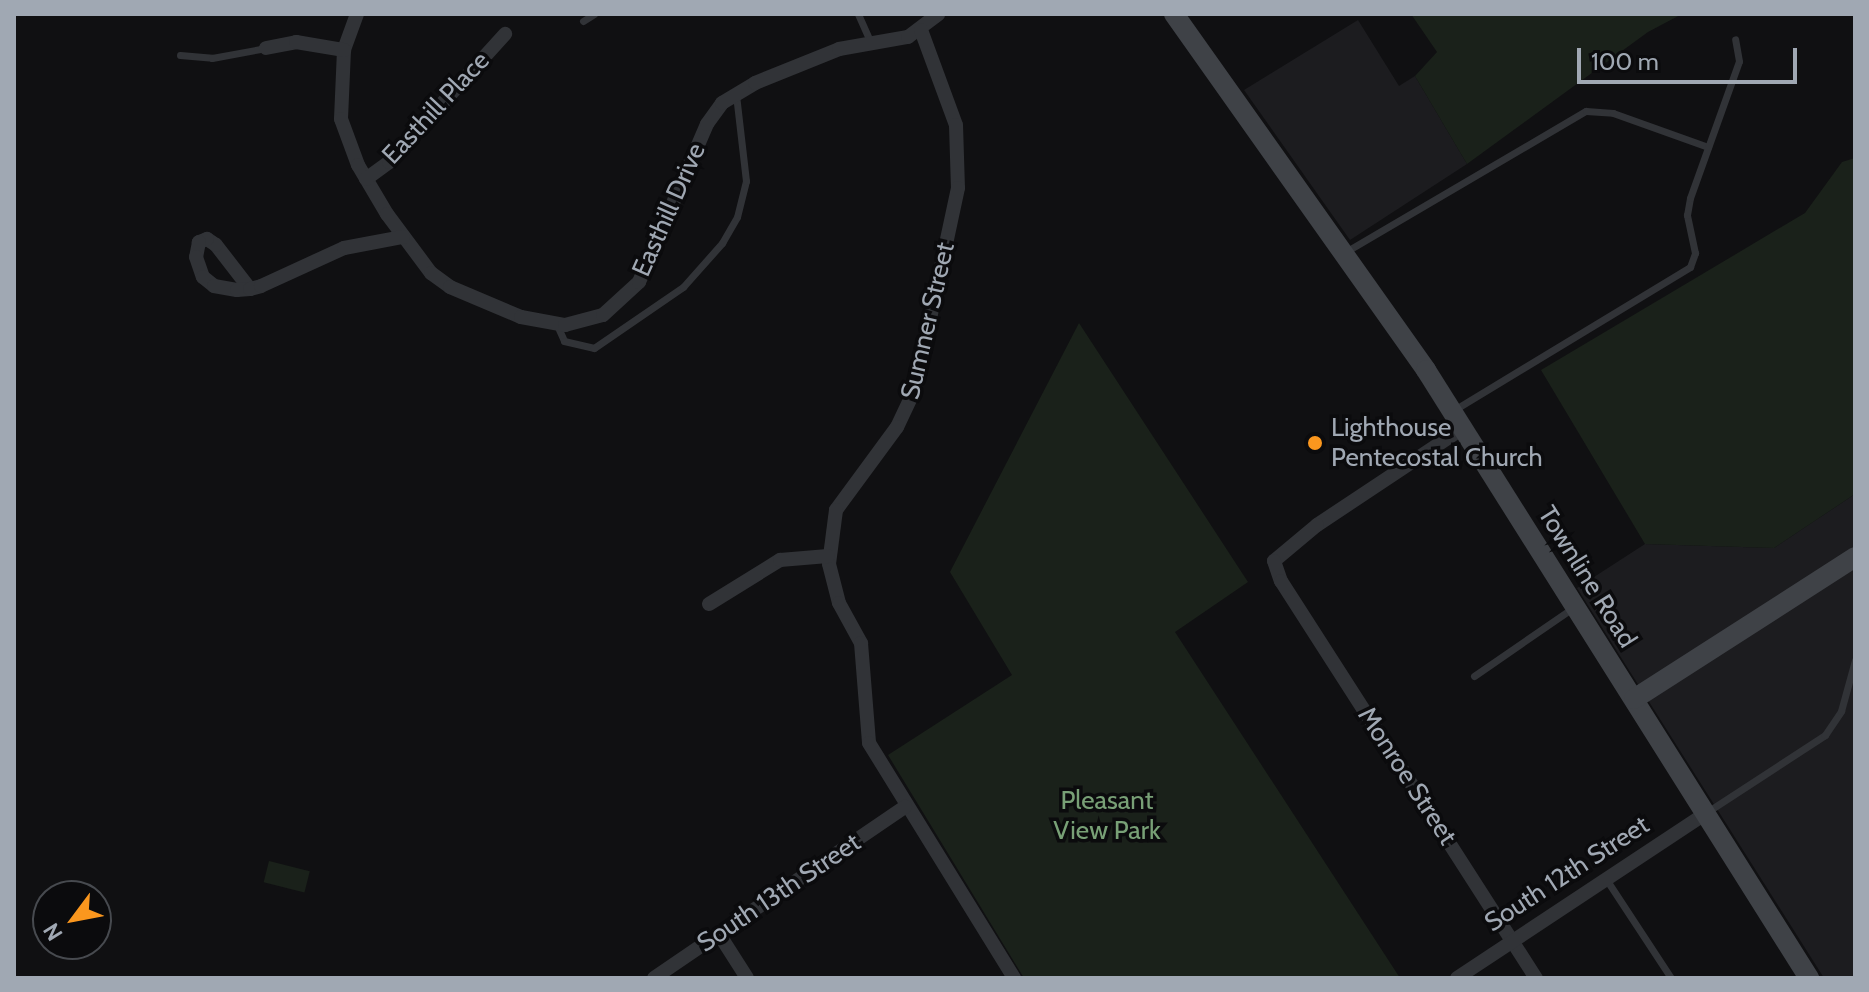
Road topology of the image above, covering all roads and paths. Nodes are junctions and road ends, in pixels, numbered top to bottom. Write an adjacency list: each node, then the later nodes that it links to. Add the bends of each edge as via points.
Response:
1 (357, 14): 12 (street)
2 (594, 14): 6 (lane)
3 (858, 14): 10 (lane)
4 (938, 14): 7 (street, Easthill Drive)
5 (1174, 14): 18 (street, Townline Road)
6 (583, 21)
7 (921, 30): 10 (street, Easthill Drive); 22 (street, Sumner Street, via 956,125 958,188 911,399 897,427 845,492 830,530)
8 (505, 34): 16 (street, Easthill Place, via 389,162)
9 (1735, 39): 15 (lane, via 1739,61)
10 (871, 43): 14 (street, Easthill Drive, via 839,49)
11 (266, 48): 12 (street, via 296,42); 13 (lane, via 212,58)
12 (344, 50): 16 (street, via 341,119)
13 (180, 55)
14 (735, 94): 20 (street, Easthill Drive, via 707,124 639,282 603,315); 20 (lane, via 746,181 737,217 722,243 683,287 594,348 564,341)
15 (1708, 147): 18 (lane, via 1613,113 1586,111); 21 (lane, via 1687,215 1695,253 1690,267)
16 (366, 179): 17 (street)
17 (403, 237): 19 (street, via 344,248); 20 (street, via 431,273 461,294)
18 (1344, 253): 21 (street, Townline Road)
19 (250, 289)
20 (557, 325)
21 (1458, 420): 25 (street, Townline Road); 33 (street, Monroe Street, via 1274,561)
22 (828, 556): 24 (street, via 780,560); 29 (street, Sumner Street, via 833,586 861,643 865,733)
23 (1855, 557): 28 (street)
24 (709, 604)
25 (1575, 606): 27 (lane); 28 (street, Townline Road)
26 (1855, 660): 30 (lane, via 1841,711 1825,735)
27 (1474, 676)
28 (1634, 699): 30 (street, Townline Road)
29 (905, 807): 32 (street, South 13th Street); 36 (street, Sumner Street)
30 (1706, 813): 31 (street, South 12th Street); 40 (street, Townline Road)
31 (1606, 879): 33 (street, South 12th Street); 39 (lane)
32 (719, 934): 34 (street, South 13th Street); 35 (street)
33 (1512, 941): 37 (street, South 12th Street); 38 (street, Monroe Street)
34 (654, 978)
35 (747, 978)
36 (1014, 978)
37 (1457, 978)
38 (1536, 978)
39 (1671, 978)
40 (1809, 978)

